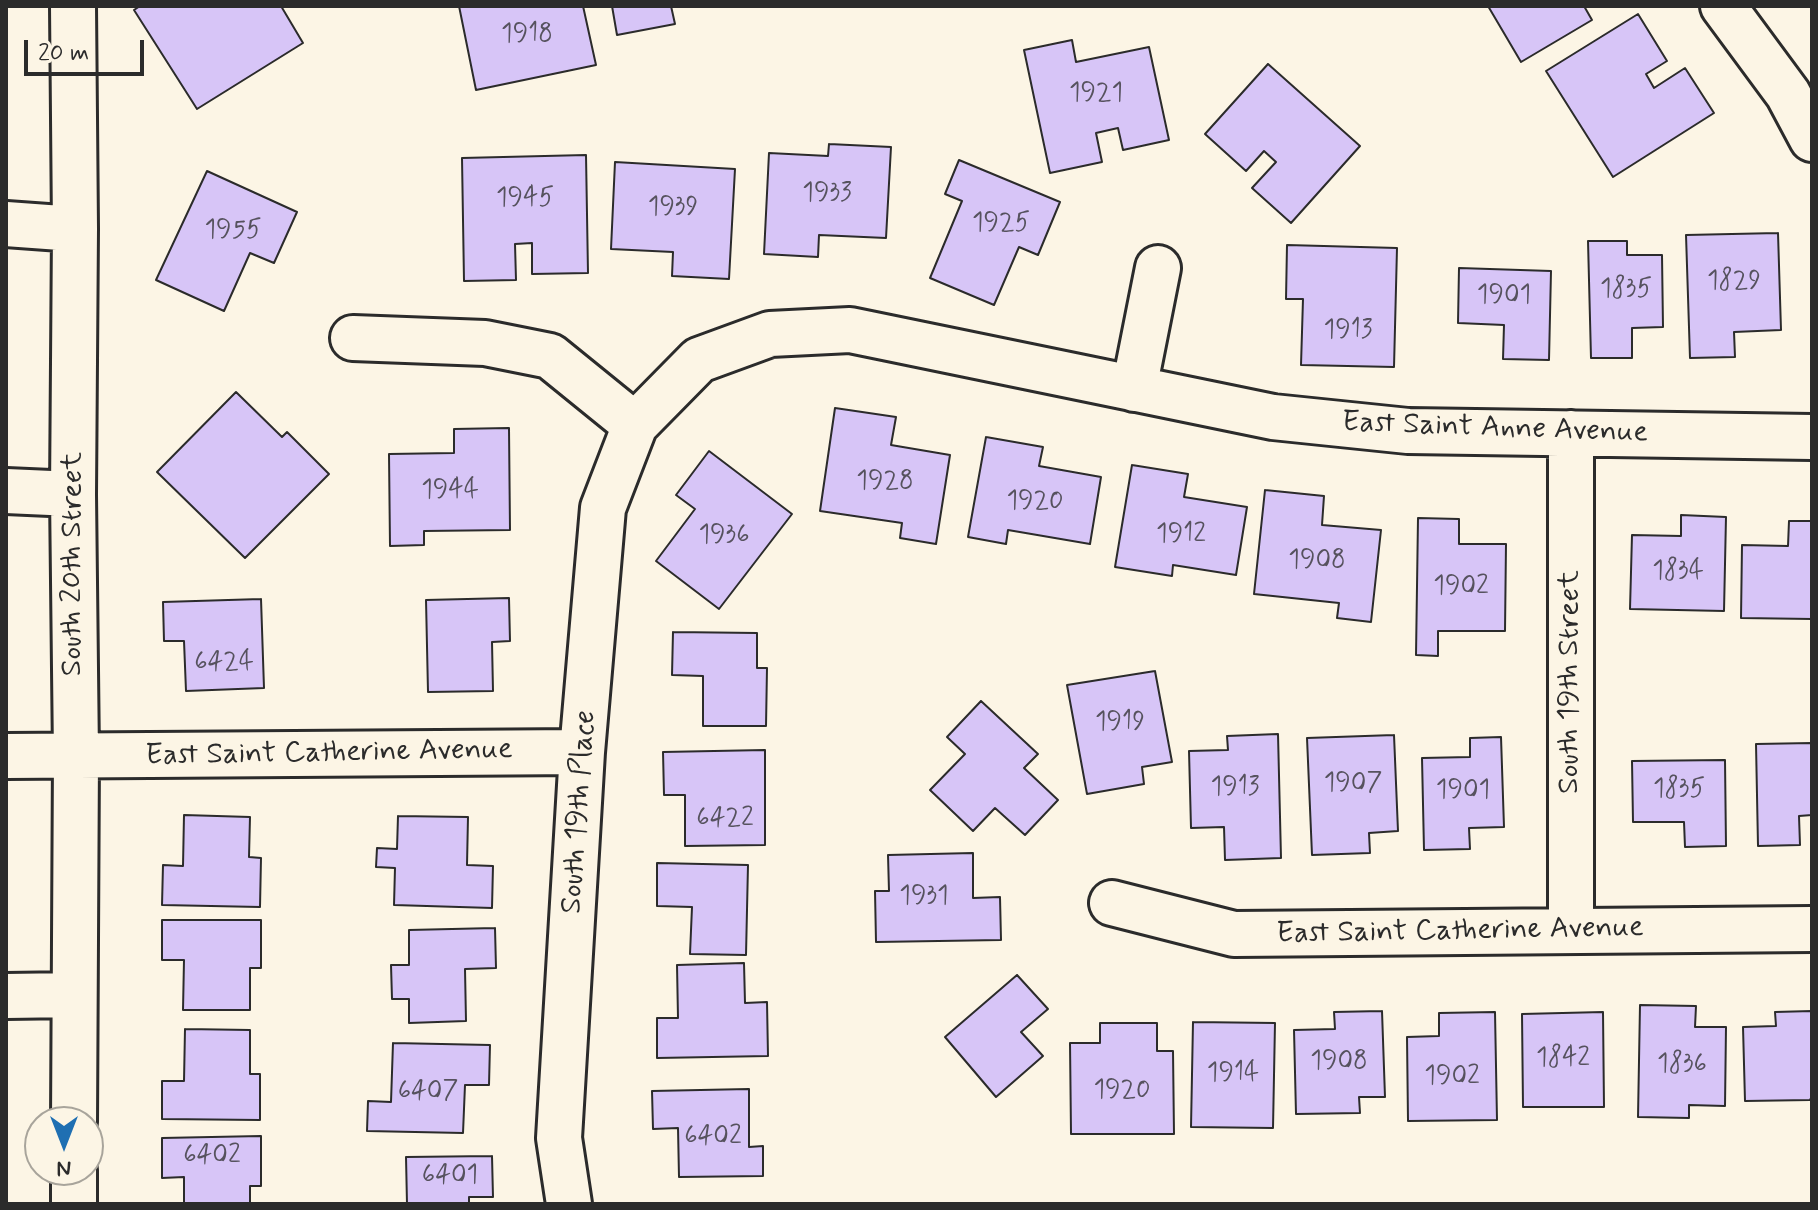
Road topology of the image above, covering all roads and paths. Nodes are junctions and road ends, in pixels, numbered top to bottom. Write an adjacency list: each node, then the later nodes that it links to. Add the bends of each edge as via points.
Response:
1 (73, 6): 5 (street, South 20th Street)
2 (1723, 6): 3 (street, via 1788,94)
3 (1812, 139)
4 (6, 224): 5 (street)
5 (75, 229): 13 (street, South 20th Street)
6 (1158, 268): 8 (street)
7 (353, 338): 9 (street, via 485,343 550,356)
8 (1134, 389): 9 (street, East Saint Anne Avenue, via 850,330 770,334 699,360); 10 (street, East Saint Anne Avenue, via 1273,417 1408,431)
9 (635, 425): 14 (street, South 19th Place, via 603,508)
10 (1571, 433): 11 (street, East Saint Anne Avenue); 19 (street, South 19th Street)
11 (1812, 437)
12 (6, 491): 13 (street)
13 (73, 494): 16 (street, South 20th Street)
14 (582, 752): 16 (street, East Saint Catherine Avenue); 23 (street, South 19th Place, via 559,1138)
15 (6, 756): 16 (street)
16 (76, 756): 20 (street, South 20th Street)
17 (1112, 903): 19 (street, East Saint Catherine Avenue, via 1234,934)
18 (1812, 929): 19 (street, East Saint Catherine Avenue)
19 (1571, 930)
20 (74, 995): 21 (street); 22 (street, South 20th Street)
21 (6, 996)
22 (74, 1106)
23 (569, 1204)

